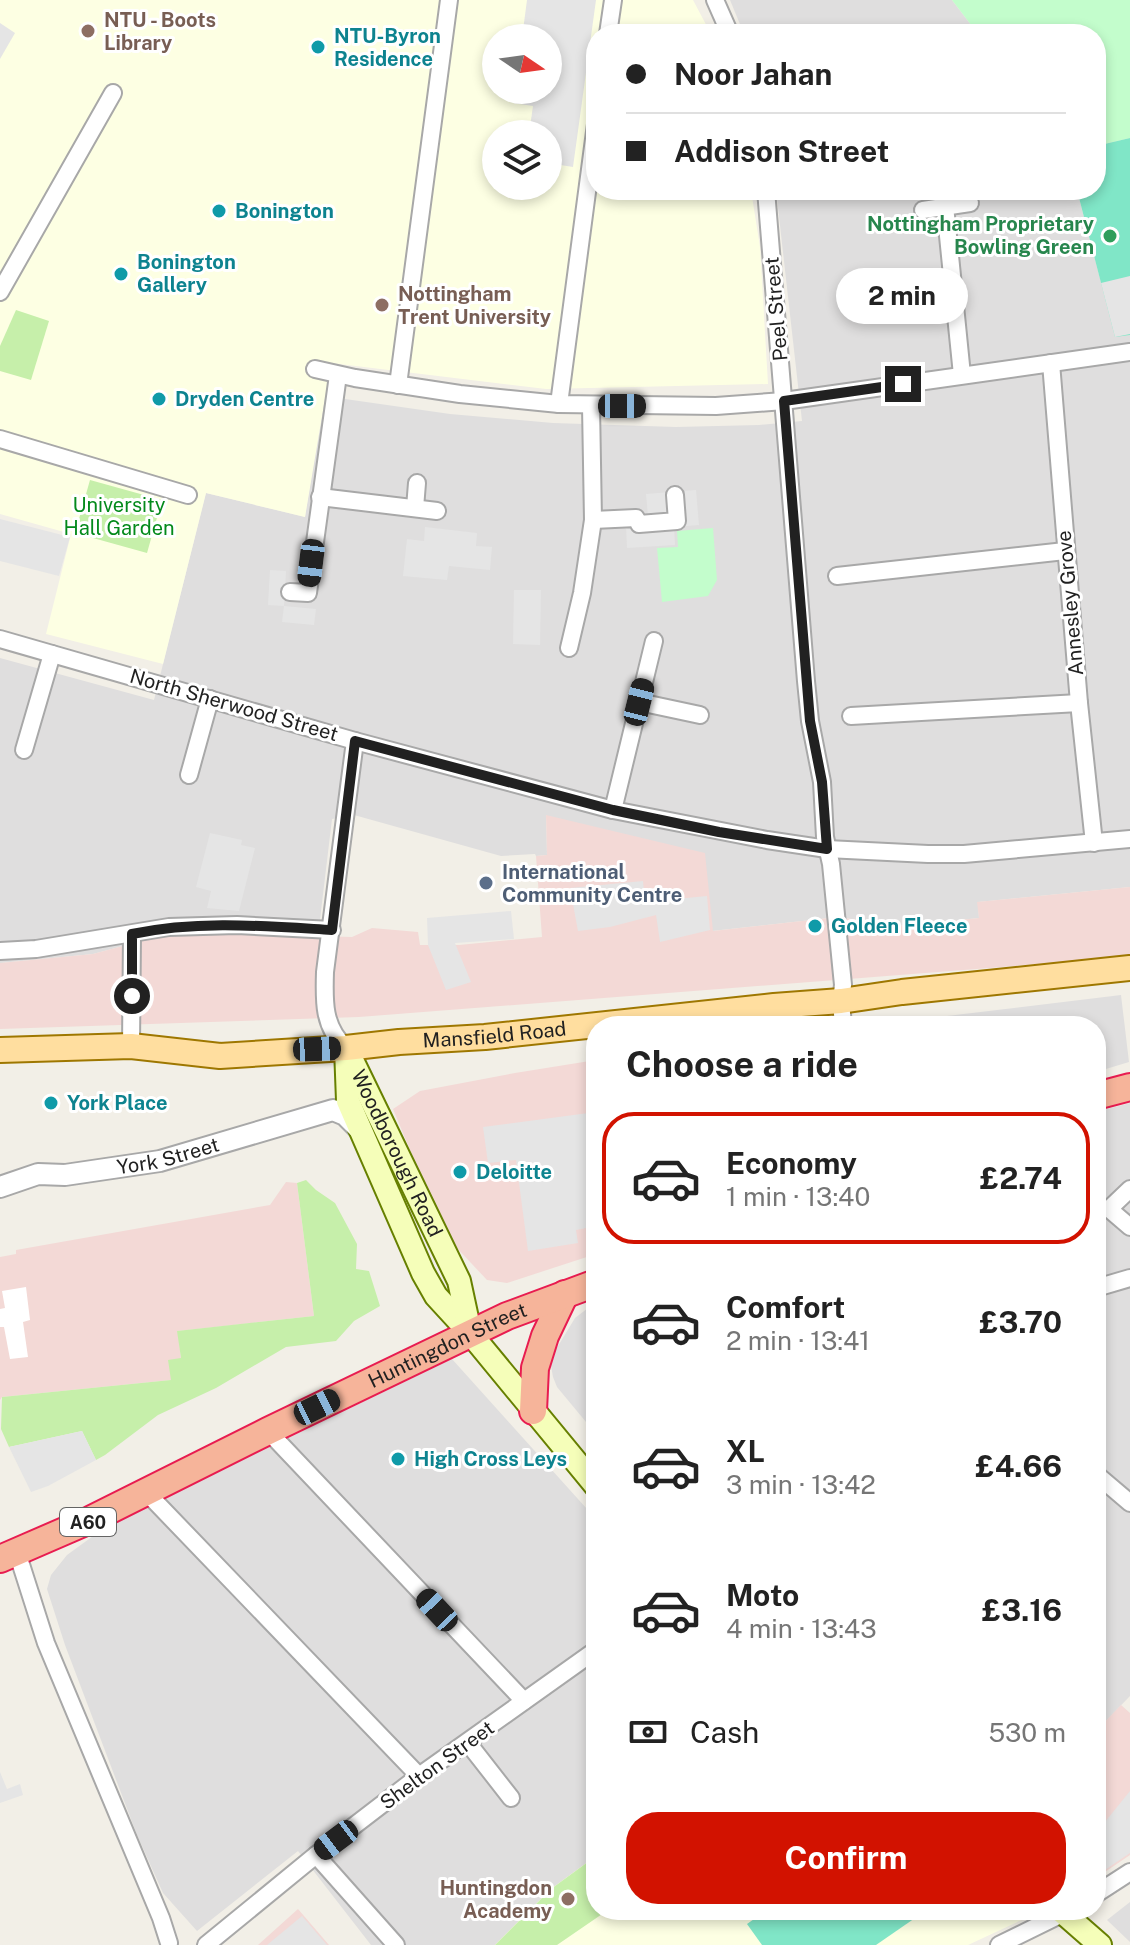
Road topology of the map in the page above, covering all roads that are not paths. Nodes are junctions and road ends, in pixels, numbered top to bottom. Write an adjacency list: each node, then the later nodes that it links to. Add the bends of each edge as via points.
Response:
1 (449, 0): 18 (street)
2 (613, 0): 4 (street)
3 (715, 0): 5 (street)
4 (609, 24)
5 (727, 24)
6 (113, 93): 12 (street)
7 (586, 200): 20 (street)
8 (767, 200): 19 (street, Peel Street)
9 (970, 203): 10 (street)
10 (945, 206): 11 (street); 17 (street)
11 (923, 210)
12 (0, 292)
13 (1130, 352): 14 (street)
14 (1051, 363): 17 (street); 30 (street, Annesley Grove)
15 (315, 369): 16 (street)
16 (338, 375): 18 (street); 26 (street)
17 (962, 375): 19 (street)
18 (398, 385): 20 (street)
19 (784, 401): 21 (street); 48 (street, Peel Street, via 810,721)
20 (559, 404): 21 (street)
21 (591, 406): 29 (street)
22 (0, 439): 24 (street)
23 (417, 483): 27 (street)
24 (188, 495)
25 (675, 495): 29 (street, via 677,521)
26 (320, 497): 27 (street); 32 (street, via 308,593)
27 (415, 508): 28 (street)
28 (437, 511)
29 (593, 520): 35 (street)
30 (1065, 551): 31 (street); 39 (street, Annesley Grove)
31 (837, 576)
32 (290, 592)
33 (0, 639): 36 (street, North Sherwood Street)
34 (654, 641): 38 (street)
35 (569, 648)
36 (52, 654): 37 (street, North Sherwood Street); 43 (street)
37 (210, 699): 42 (street, North Sherwood Street); 44 (street)
38 (639, 702): 40 (street); 45 (street)
39 (1079, 703): 41 (street); 47 (street, Annesley Grove)
40 (700, 715)
41 (851, 716)
42 (355, 741): 45 (street, North Sherwood Street); 49 (street)
43 (24, 750)
44 (189, 775)
45 (613, 810): 48 (street, North Sherwood Street)
46 (1130, 839): 47 (street, North Sherwood Street)
47 (1094, 843): 48 (street, North Sherwood Street, via 964,854)
48 (827, 849): 53 (street, Peel Street)
49 (332, 930): 50 (street, via 237,925); 58 (street, via 325,972 326,1017)
50 (132, 934): 51 (street); 57 (street)
51 (0, 951)
52 (1130, 968): 53 (main road, Mansfield Road)
53 (841, 1001): 54 (main road, Mansfield Road); 55 (street, Peel Street)
54 (681, 1016)
55 (842, 1016)
56 (586, 1026): 58 (main road, Mansfield Road)
57 (131, 1046): 58 (main road, Mansfield Road, via 220,1056); 59 (main road, Mansfield Road)
58 (346, 1048): 62 (street); 63 (main road, Woodborough Road, via 348,1101); 71 (main road, Woodborough Road, via 459,1281)
59 (0, 1050)
60 (1130, 1087): 61 (highway)
61 (1106, 1093)
62 (333, 1110): 63 (street); 64 (street, York Street, via 160,1161 38,1174)
63 (363, 1133): 71 (main road, Woodborough Road, via 423,1273)
64 (0, 1187)
65 (1130, 1189): 66 (street, via 1109,1209)
66 (1130, 1227)
67 (1130, 1278): 68 (street)
68 (1106, 1285)
69 (586, 1287): 70 (highway, Huntingdon Street / A60)
70 (565, 1294): 71 (highway, Huntingdon Street / A60); 72 (highway, via 535,1368)
71 (470, 1333): 72 (main road, Woodborough Road); 73 (highway, Huntingdon Street / A60)
72 (533, 1411): 74 (main road, Woodborough Road)
73 (268, 1431): 76 (highway, Huntingdon Street / A60); 80 (street)
74 (586, 1474)
75 (1106, 1483): 77 (street)
76 (147, 1493): 78 (highway, Huntingdon Street / A60); 82 (street)
77 (1130, 1503)
78 (9, 1555): 89 (street)
79 (586, 1657): 80 (street, Shelton Street)
80 (524, 1701): 81 (street, Shelton Street)
81 (468, 1743): 82 (street, Shelton Street); 83 (street)
82 (419, 1776): 84 (street, Shelton Street)
83 (511, 1798)
84 (316, 1855): 90 (street, Shelton Street); 91 (street)
85 (1130, 1872): 86 (street)
86 (1106, 1888)
87 (1048, 1920): 92 (street)
88 (1074, 1920): 93 (main road)
89 (169, 1943)
90 (206, 1945)
91 (396, 1945)
92 (999, 1945)
93 (1100, 1945)

